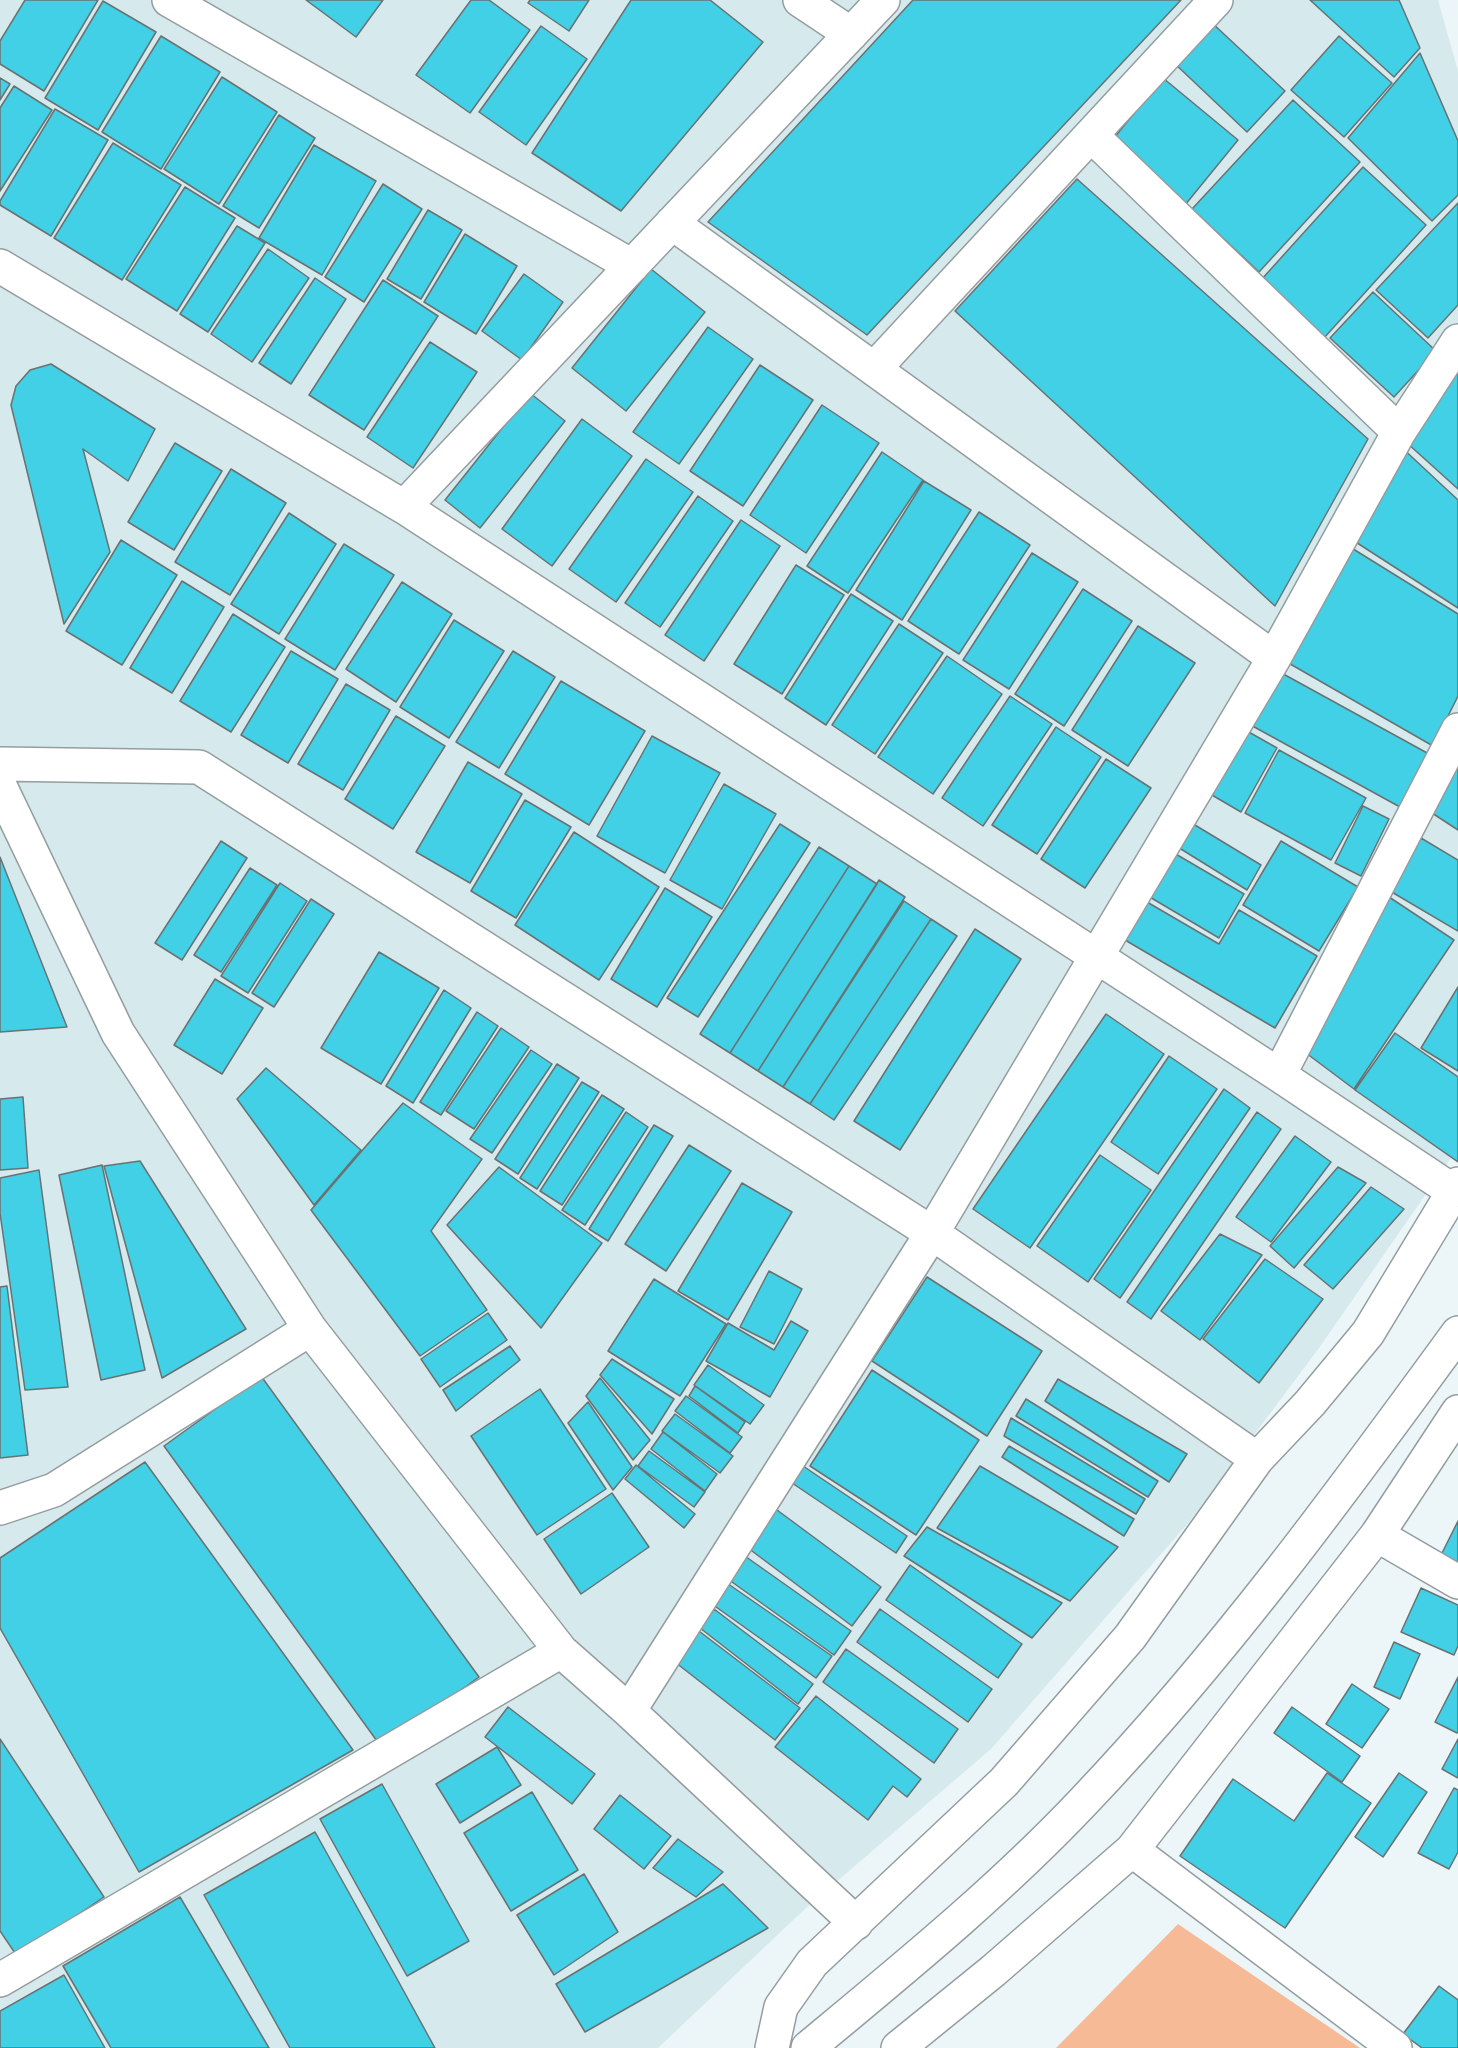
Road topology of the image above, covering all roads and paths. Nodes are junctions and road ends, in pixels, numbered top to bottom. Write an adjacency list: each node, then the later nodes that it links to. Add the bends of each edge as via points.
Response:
1 (169, 0): 9 (street)
2 (800, 0): 5 (street)
3 (883, 0): 5 (street)
4 (1216, 0): 6 (street)
5 (851, 34): 7 (street)
6 (1091, 135): 11 (street); 12 (street)
7 (672, 223): 9 (street); 11 (street)
8 (0, 266): 13 (street)
9 (632, 266): 13 (street)
10 (1458, 341): 12 (street)
11 (874, 369): 14 (street)
12 (1399, 432): 14 (street)
13 (404, 507): 18 (street)
14 (1274, 658): 18 (street)
15 (1458, 730): 19 (street)
16 (0, 764): 21 (street, via 199,767)
17 (0, 786): 22 (street, via 118,1033)
18 (1096, 956): 19 (street); 21 (street)
19 (1279, 1075): 20 (street)
20 (1456, 1188): 25 (street, via 1368,1333)
21 (932, 1233): 25 (street); 30 (street)
22 (310, 1329): 26 (street, via 54,1490); 29 (street)
23 (1458, 1333): 34 (street, via 1344,1489 1166,1713 970,1913)
24 (1458, 1412): 27 (street)
25 (1257, 1459): 32 (street, via 1130,1637 1004,1782)
26 (0, 1508)
27 (1377, 1535): 28 (street); 31 (street)
28 (1458, 1582)
29 (561, 1651): 30 (street); 33 (street)
30 (629, 1711): 32 (street)
31 (1132, 1850): 36 (street); 37 (street)
32 (856, 1923): 35 (street, via 812,1963 781,2007)
33 (0, 1980)
34 (812, 2045)
35 (772, 2048)
36 (898, 2048)
37 (1395, 2048)

